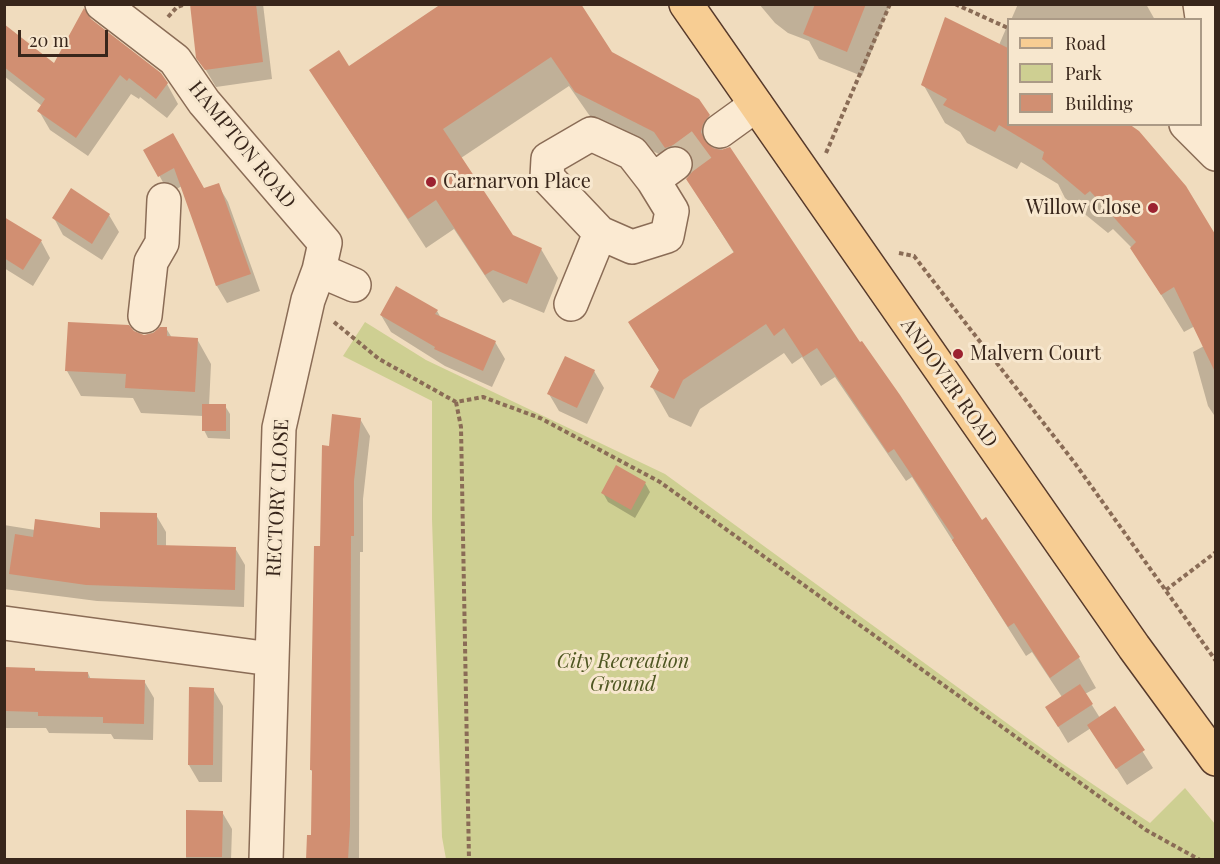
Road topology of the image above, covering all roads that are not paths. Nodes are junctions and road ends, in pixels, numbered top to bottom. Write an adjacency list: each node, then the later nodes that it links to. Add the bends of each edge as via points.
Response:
1 (102, 4): 13 (street, HAMPTON ROAD, via 174,60 204,102 253,156)
2 (686, 4): 6 (main road, ANDOVER ROAD)
3 (1191, 4): 4 (street)
4 (1179, 18)
5 (1202, 18): 7 (street)
6 (756, 105): 9 (street); 19 (main road, ANDOVER ROAD)
7 (1215, 112)
8 (1188, 126): 10 (street)
9 (720, 131)
10 (1215, 151)
11 (164, 200): 16 (street, via 162,243 151,262)
12 (600, 233): 12 (street, via 632,248 667,236 672,211 664,172 591,134 548,159 547,177); 15 (street)
13 (317, 246): 14 (street); 18 (street, RECTORY CLOSE, via 279,428)
14 (354, 285)
15 (571, 304)
16 (145, 316)
17 (4, 623): 18 (street)
18 (271, 659): 20 (street, RECTORY CLOSE)
19 (1215, 759)
20 (266, 860)

